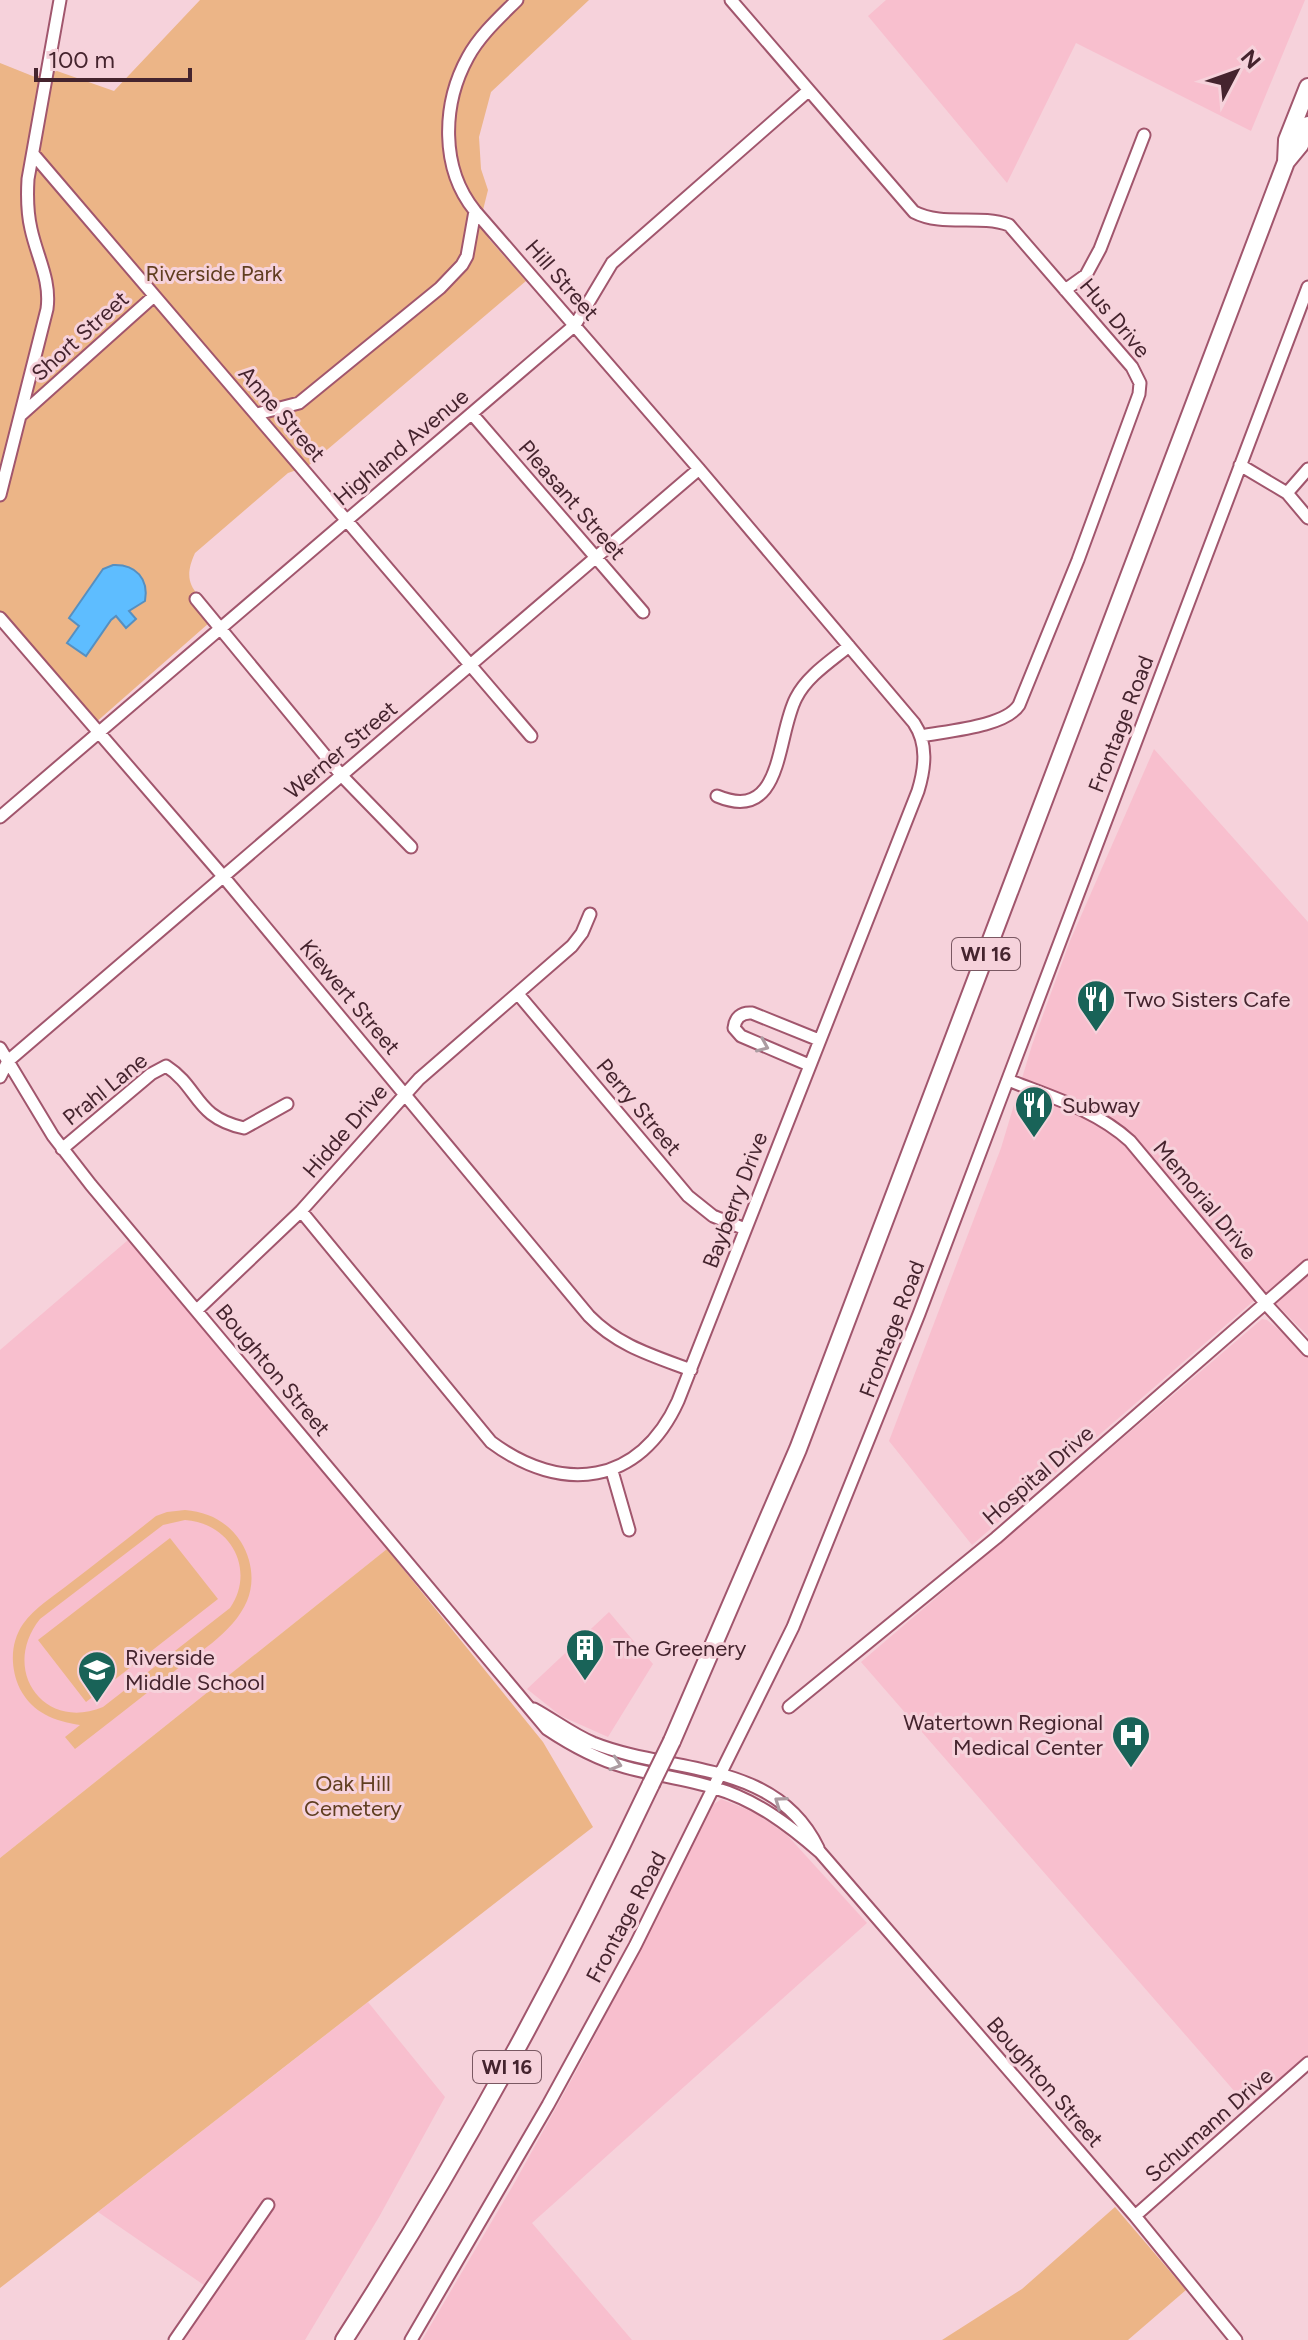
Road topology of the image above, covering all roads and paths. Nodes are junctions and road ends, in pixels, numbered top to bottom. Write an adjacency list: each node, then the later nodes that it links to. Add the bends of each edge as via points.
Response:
1 (60, 0): 8 (street)
2 (517, 0): 10 (street, Hill Street, via 476,44 454,94 448,131 452,166)
3 (731, 0): 5 (street, Hus Drive)
4 (1308, 87): 9 (highway, WI 16, via 1287,140)
5 (808, 91): 12 (street, Hus Drive, via 914,212 929,219 1009,225); 14 (street, Highland Avenue, via 612,263)
6 (1308, 125): 9 (highway, WI 16)
7 (1144, 135): 12 (street, via 1100,249 1086,275)
8 (34, 155): 13 (street, Anne Street); 15 (street, via 28,212 48,300)
9 (1286, 162): 69 (highway, WI 16, bridge, via 798,1449 672,1741 565,1961 441,2182)
10 (475, 211): 14 (street, Hill Street); 16 (street, via 467,256 440,288 299,403)
11 (1308, 287): 18 (street, Frontage Road)
12 (1065, 290): 34 (street, Hus Drive, via 1132,367 1139,394 1019,705 998,720)
13 (154, 296): 15 (street, Short Street); 16 (street, Anne Street)
14 (575, 325): 17 (street, Highland Avenue); 19 (street, Hill Street)
15 (29, 401): 22 (street, Short Street)
16 (257, 414): 24 (street, Anne Street)
17 (472, 414): 24 (street, Highland Avenue); 25 (street, Pleasant Street)
18 (1240, 465): 21 (street); 47 (street, Frontage Road)
19 (699, 469): 25 (street, Werner Street); 30 (street, Hill Street)
20 (1308, 469): 21 (street)
21 (1287, 493): 23 (street)
22 (0, 495)
23 (1308, 518)
24 (347, 520): 29 (street, Highland Avenue); 31 (street, Anne Street)
25 (595, 559): 27 (street, Pleasant Street); 31 (street, Werner Street)
26 (196, 599): 29 (street)
27 (643, 612)
28 (0, 618): 32 (street, Kiewert Street)
29 (220, 630): 32 (street, Highland Avenue); 35 (street)
30 (849, 646): 34 (street); 36 (street, via 797,695 774,776 764,789 738,804)
31 (471, 665): 33 (street, Anne Street); 35 (street, Werner Street)
32 (98, 733): 37 (street, Highland Avenue); 39 (street, Kiewert Street)
33 (531, 736)
34 (921, 736): 42 (street, Bayberry Drive, via 924,767 918,791)
35 (342, 776): 38 (street); 39 (street, Werner Street)
36 (717, 796)
37 (0, 817)
38 (411, 847)
39 (222, 875): 44 (street, Werner Street); 48 (street, Kiewert Street)
40 (590, 914): 41 (street, Hidde Drive, via 572,946)
41 (518, 994): 48 (street, Hidde Drive); 52 (street, Perry Street, via 688,1196 713,1216)
42 (819, 1040): 45 (street, Bayberry Drive); 45 (street, one-way to 45, via 752,1013 736,1019 734,1028 741,1036)
43 (0, 1048): 44 (street, Boughton Street)
44 (8, 1061): 46 (street); 50 (street, Boughton Street)
45 (809, 1065): 52 (street, Bayberry Drive)
46 (0, 1077)
47 (1008, 1080): 54 (street, Memorial Drive, via 1113,1126); 62 (street, Frontage Road, via 846,1500 793,1627)
48 (404, 1094): 51 (street, Hidde Drive); 57 (street, Kiewert Street, via 603,1330 625,1345)
49 (287, 1104): 50 (street, Prahl Lane, via 244,1128 222,1123 166,1066)
50 (62, 1149): 55 (street, Boughton Street)
51 (301, 1211): 55 (street, Hidde Drive); 58 (street, via 491,1442 538,1468 580,1475)
52 (745, 1229): 57 (street, Bayberry Drive)
53 (1308, 1266): 54 (street, Hospital Drive)
54 (1266, 1304): 56 (street, Memorial Drive); 61 (street, Hospital Drive, via 996,1538)
55 (197, 1310): 60 (street, Boughton Street)
56 (1308, 1350)
57 (691, 1370): 58 (street, Bayberry Drive, via 667,1426 632,1460)
58 (612, 1471): 59 (street)
59 (629, 1530)
60 (530, 1707): 62 (street, Boughton Street, via 593,1743); 63 (street, Boughton Street, one-way to 63, via 547,1729 584,1752)
61 (789, 1707)
62 (721, 1774): 63 (street, Frontage Road); 64 (street, Boughton Street, one-way to 62, via 804,1822 787,1807 756,1787)
63 (715, 1787): 64 (street, Boughton Street, via 776,1817); 70 (street, Frontage Road, via 548,2105)
64 (820, 1852): 67 (street, Boughton Street)
65 (1308, 2063): 67 (street, Schumann Drive)
66 (268, 2205): 68 (street)
67 (1135, 2216): 71 (street, Boughton Street)
68 (175, 2340)
69 (344, 2340)
70 (411, 2340)
71 (1236, 2340)

